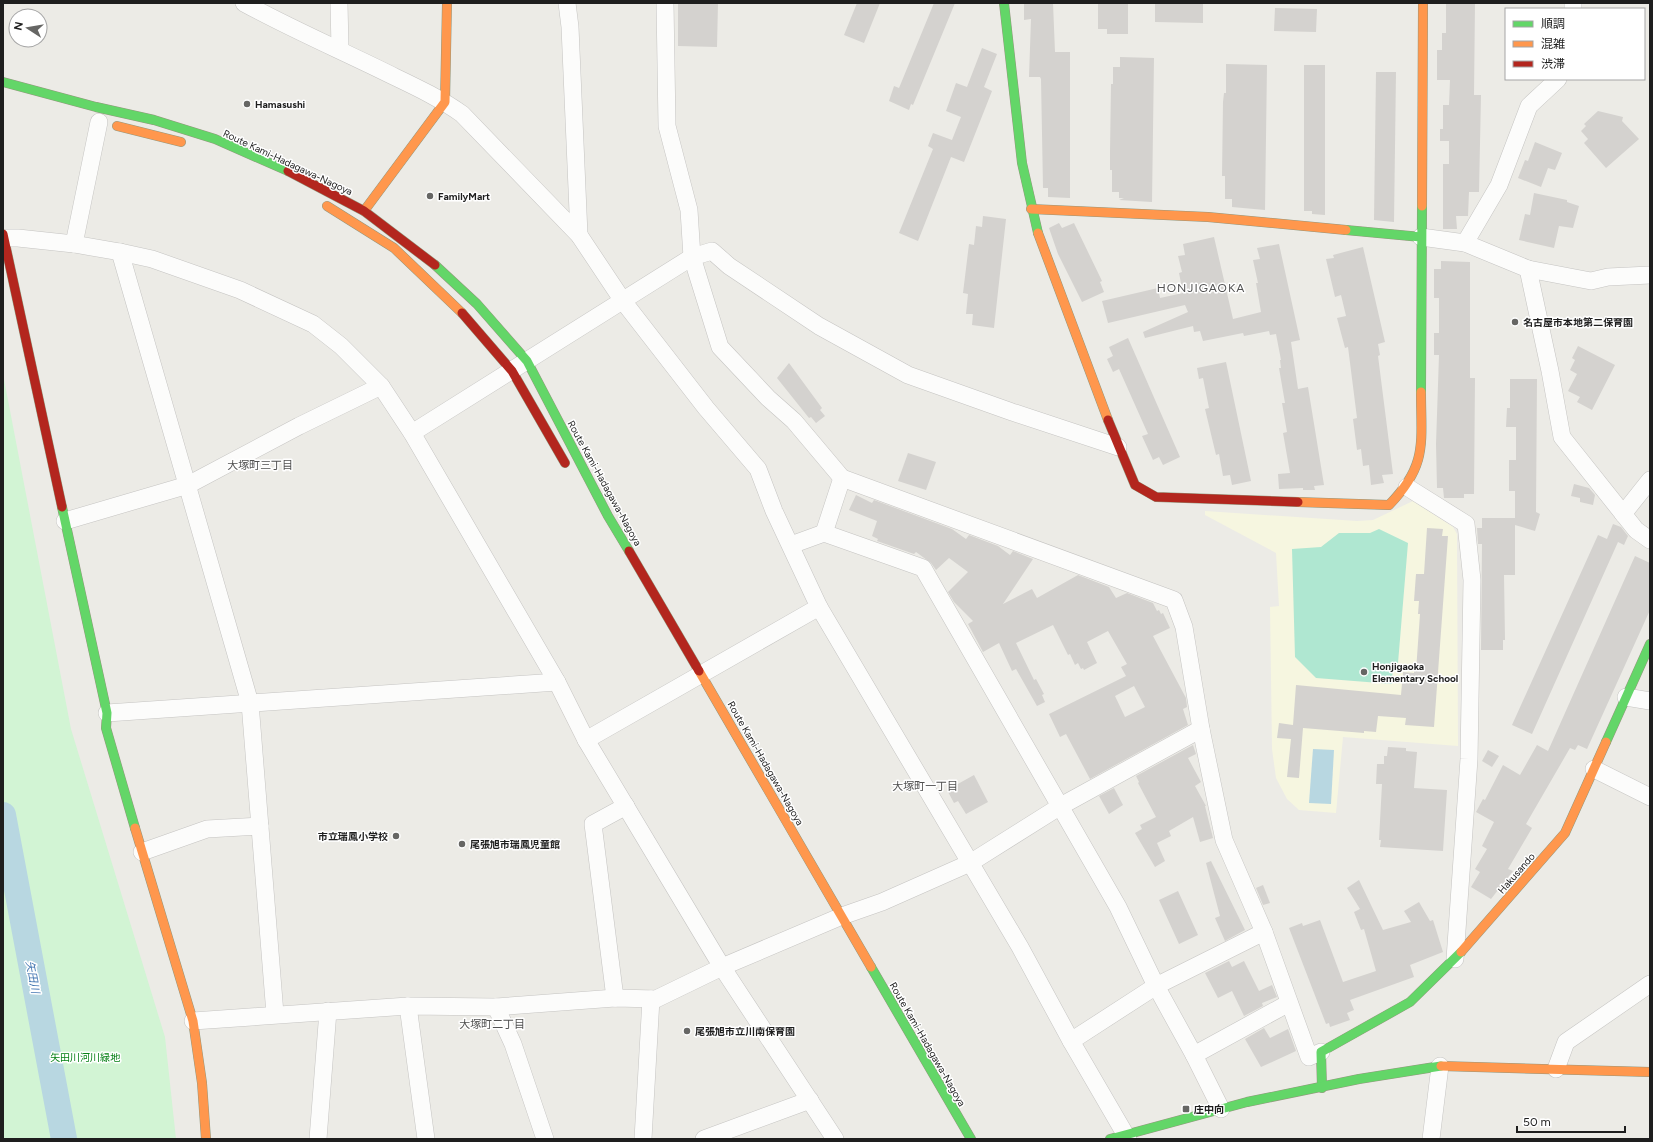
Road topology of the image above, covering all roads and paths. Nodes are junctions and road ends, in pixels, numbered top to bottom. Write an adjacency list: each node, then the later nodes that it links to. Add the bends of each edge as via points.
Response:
1 (244, 3): 8 (street)
2 (339, 3): 8 (street)
3 (447, 3): 11 (street)
4 (567, 3): 17 (street)
5 (665, 3): 23 (street, via 666,126 689,210)
6 (1004, 3): 15 (street, via 1022,162)
7 (1423, 3): 19 (street)
8 (340, 49): 11 (street)
9 (1557, 80): 20 (street, via 1529,106 1499,185)
10 (3, 82): 16 (street, Route Kami-Hadagawa-Nagoya, via 154,120 215,139 319,186)
11 (445, 102): 16 (street); 17 (street, via 462,114)
12 (95, 121): 13 (street); 21 (street)
13 (190, 144)
14 (321, 203): 28 (street, via 394,248 466,317)
15 (1031, 209): 19 (street, via 1208,217); 31 (street, via 1038,235)
16 (364, 211): 27 (street, Route Kami-Hadagawa-Nagoya, via 430,260 477,304)
17 (579, 235): 26 (street)
18 (3, 236): 21 (street); 38 (street)
19 (1422, 236): 20 (street); 36 (street, via 1421,448 1418,467)
20 (1465, 243): 24 (street)
21 (74, 244): 22 (street)
22 (120, 252): 29 (street, via 152,259 240,290 313,324 341,346); 35 (street)
23 (692, 257): 26 (street); 31 (street, via 712,251 729,266 819,326 908,375); 33 (street, via 720,346 794,422)
24 (1528, 269): 25 (street, via 1591,281 1608,277); 37 (street, via 1562,437)
25 (1650, 275)
26 (623, 301): 27 (street); 41 (street, via 706,408 758,469 774,511)
27 (527, 361): 28 (street); 44 (street, Route Kami-Hadagawa-Nagoya)
28 (512, 371): 30 (street); 32 (street)
29 (380, 386): 30 (street); 35 (street)
30 (412, 433): 45 (street)
31 (1118, 447): 36 (street, via 1134,485 1156,497 1389,505)
32 (571, 474)
33 (842, 478): 39 (street); 50 (street, via 1174,600 1184,627)
34 (1650, 480): 37 (street)
35 (188, 485): 38 (street); 48 (street)
36 (1407, 487): 61 (street, via 1466,524 1472,580 1470,759)
37 (1623, 514): 40 (street, via 1636,530)
38 (65, 521): 49 (street)
39 (824, 533): 41 (street); 55 (street, via 923,568)
40 (1650, 540)
41 (791, 545): 42 (street)
42 (819, 607): 44 (street); 58 (street)
43 (1650, 644): 46 (street, Hakusando)
44 (692, 679): 51 (street); 59 (street, Route Kami-Hadagawa-Nagoya)
45 (557, 682): 48 (street); 51 (street)
46 (1626, 696): 47 (street); 52 (street, Hakusando)
47 (1650, 701)
48 (250, 703): 49 (street); 56 (street)
49 (107, 713): 57 (street, via 106,728)
50 (1201, 729): 55 (street); 60 (street, via 1224,840)
51 (586, 740): 54 (street)
52 (1594, 769): 53 (street); 61 (street, Hakusando, via 1564,833)
53 (1650, 797)
54 (626, 806): 62 (street); 65 (street, via 593,824)
55 (1059, 807): 58 (street); 64 (street, via 1118,907)
56 (260, 826): 57 (street, via 207,829); 71 (street)
57 (142, 852): 72 (street)
58 (970, 863): 59 (street, via 882,902); 73 (street, via 1020,947)
59 (833, 920): 62 (street); 90 (street, Route Kami-Hadagawa-Nagoya)
60 (1264, 932): 64 (street); 67 (street)
61 (1456, 960): 74 (street, Hakusando, via 1410,1002)
62 (722, 967): 66 (street, via 656,999); 80 (street)
63 (1650, 984): 77 (street, via 1566,1042)
64 (1156, 986): 73 (street); 75 (street)
65 (614, 998): 66 (street); 69 (street)
66 (651, 999): 87 (street)
67 (1289, 1003): 74 (street, via 1309,1057); 75 (street)
68 (408, 1006): 69 (street); 70 (street); 85 (street)
69 (496, 1007): 86 (street, via 513,1044)
70 (328, 1011): 71 (street); 84 (street)
71 (275, 1014): 72 (street)
72 (193, 1021): 83 (street, via 202,1083)
73 (1071, 1042): 82 (street)
74 (1321, 1052): 79 (street)
75 (1194, 1054): 81 (street)
76 (1440, 1066): 77 (street); 79 (street, via 1359,1079); 91 (street)
77 (1556, 1069): 78 (street)
78 (1650, 1072)
79 (1322, 1088): 81 (street)
80 (810, 1100): 88 (street); 89 (street)
81 (1221, 1109): 82 (street)
82 (1121, 1138)
83 (206, 1139)
84 (318, 1139)
85 (426, 1139)
86 (545, 1139)
87 (643, 1139)
88 (704, 1139)
89 (835, 1139)
90 (971, 1139)
91 (1431, 1139)

